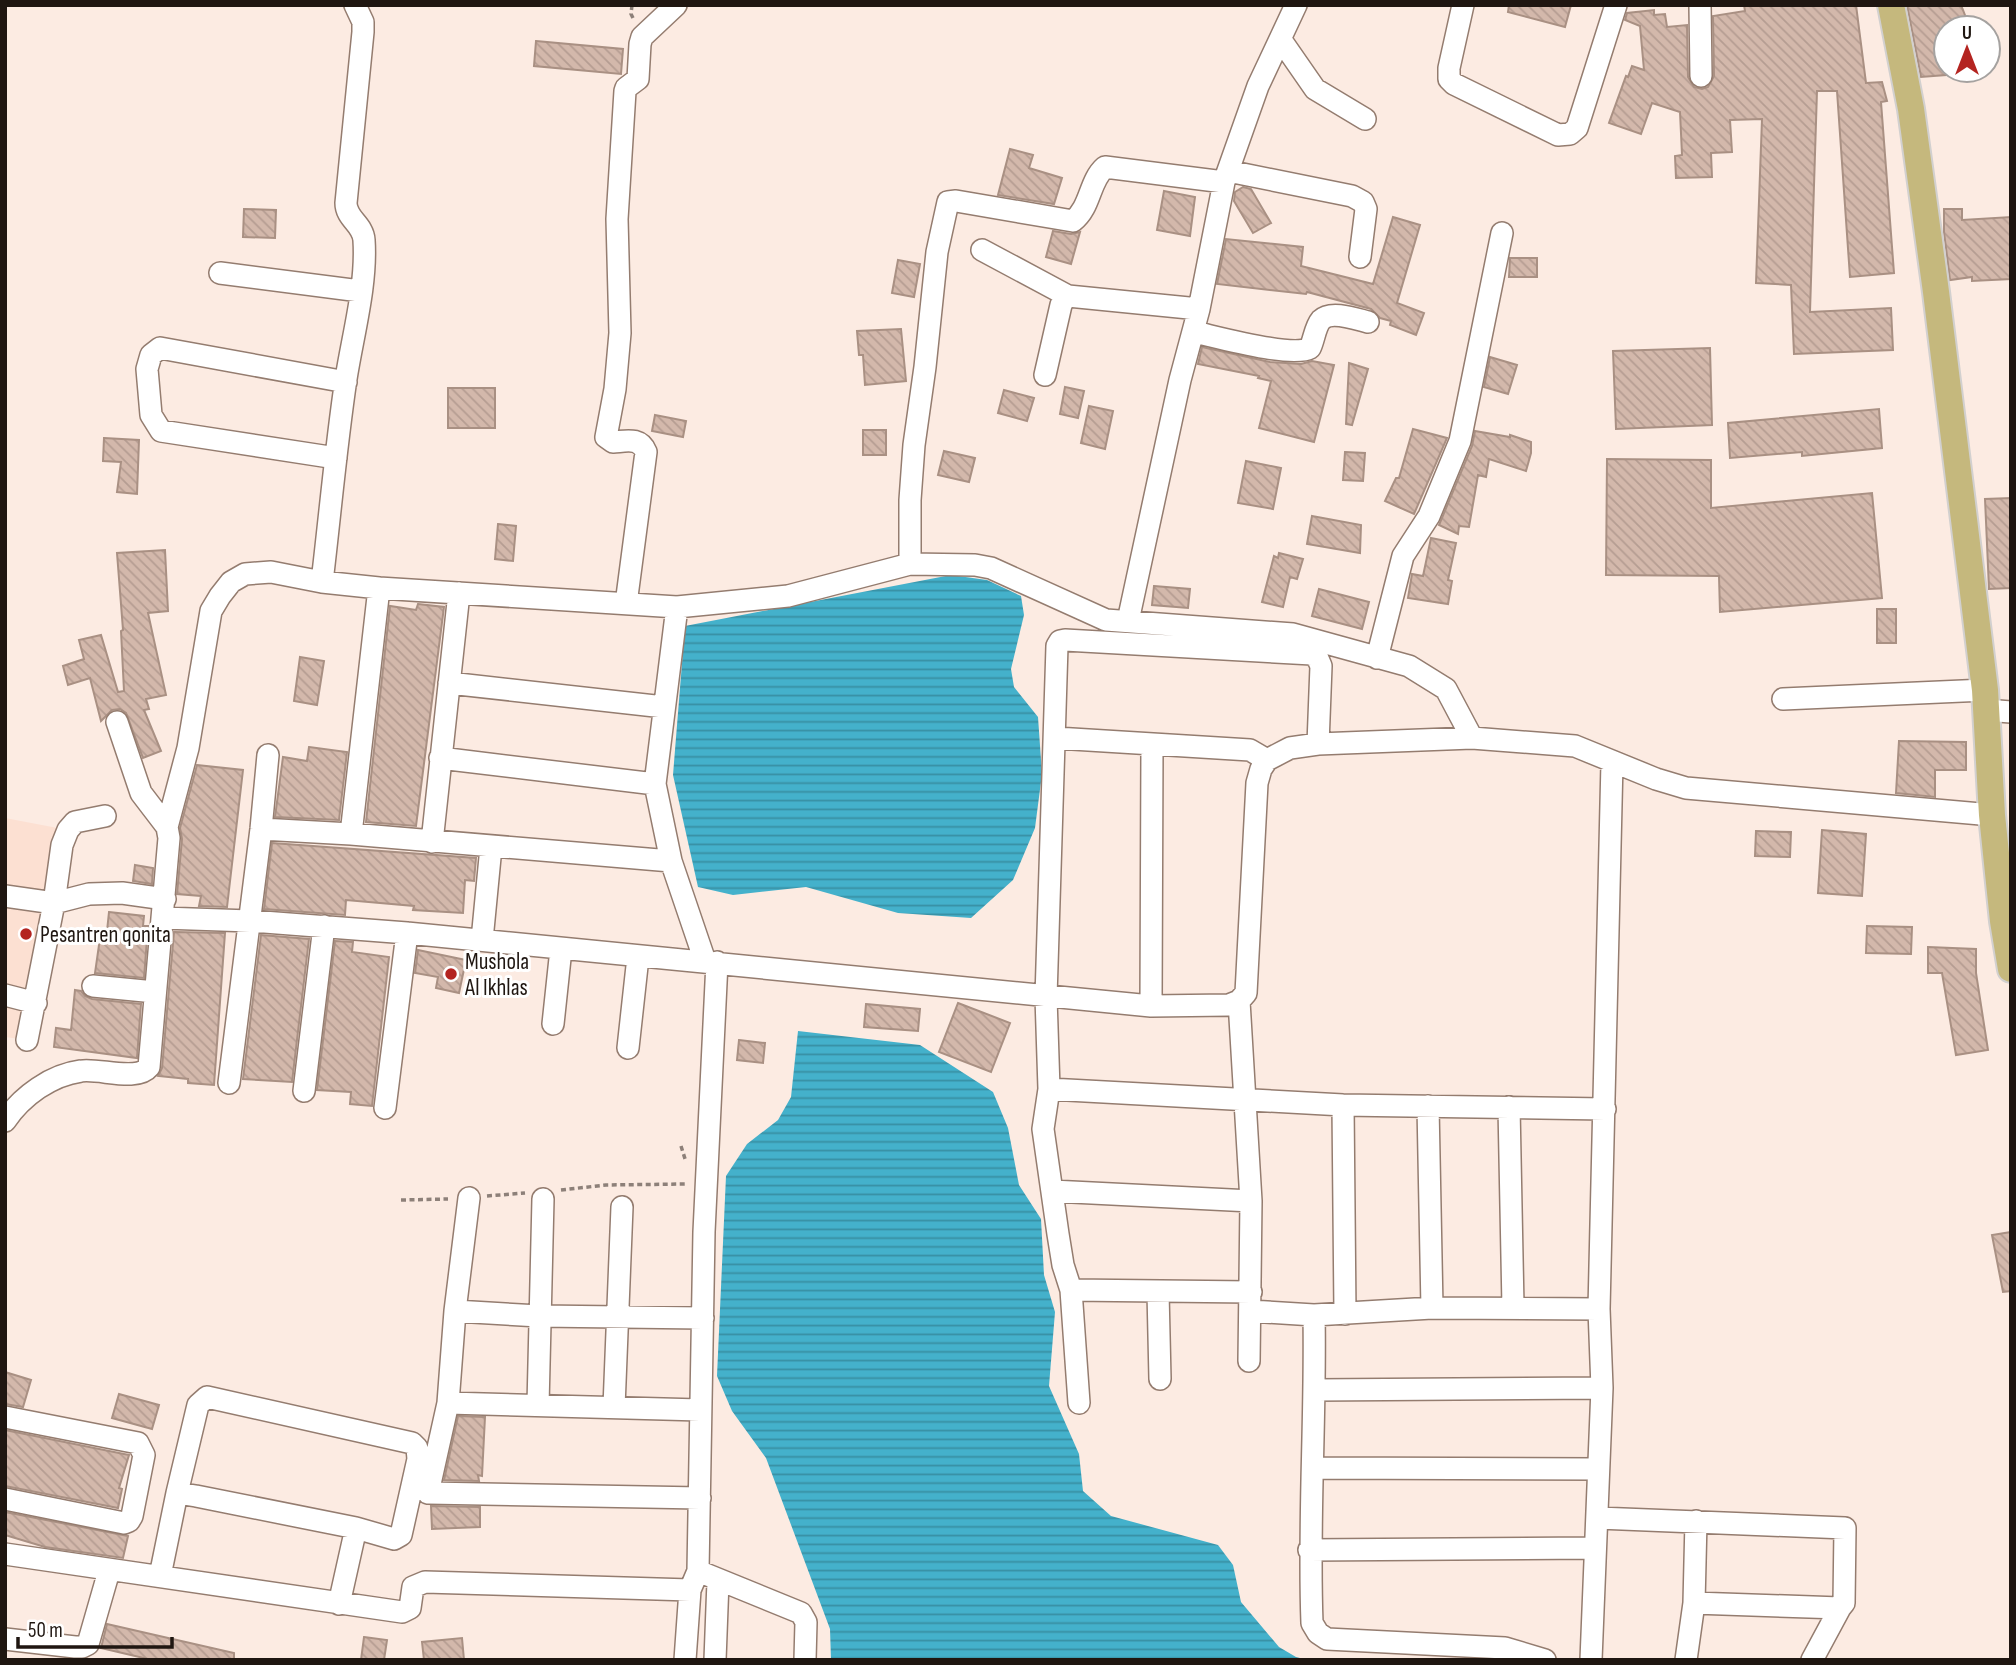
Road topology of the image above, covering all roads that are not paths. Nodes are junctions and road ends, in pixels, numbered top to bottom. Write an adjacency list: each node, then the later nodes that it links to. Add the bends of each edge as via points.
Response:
1 (355, 5): 16 (street, via 363,32 345,203 363,232)
2 (676, 5): 28 (street, via 642,37 638,79 625,91 617,219 620,333 606,437 613,442 637,441 646,452)
3 (1296, 5): 8 (street)
4 (1463, 5): 5 (street, via 1449,79 1558,135 1577,128)
5 (1616, 5)
6 (1700, 5): 9 (street)
7 (1891, 5): 34 (main road, via 1923,187)
8 (1281, 40): 10 (street, via 1315,89); 11 (street, via 1258,86)
9 (1701, 76)
10 (1365, 119)
11 (1226, 177): 14 (street, via 1352,196 1363,202); 18 (street); 24 (street, via 1105,167 1098,173 1081,215 1073,221 948,202 937,252 914,445)
12 (1502, 233): 31 (street, via 1460,441 1443,488 1403,556)
13 (982, 250): 17 (street)
14 (1360, 257)
15 (220, 273): 16 (street)
16 (360, 291): 22 (street)
17 (1068, 296): 18 (street); 21 (street, via 1060,304)
18 (1199, 309): 20 (street)
19 (1368, 321): 20 (street, via 1325,317 1304,352)
20 (1194, 332): 30 (street)
21 (1045, 375)
22 (345, 382): 23 (street); 23 (street, via 160,348 151,355 147,369 151,415 162,431)
23 (336, 458): 25 (street)
24 (910, 564): 29 (street, via 788,596); 30 (street, via 991,568 1106,620)
25 (322, 582): 26 (street); 48 (street, via 271,572 245,574 220,596 211,611 188,748)
26 (379, 588): 27 (street); 50 (street)
27 (459, 593): 28 (street); 32 (street)
28 (626, 604): 29 (street)
29 (677, 607): 35 (street)
30 (1128, 621): 31 (street, via 1293,635)
31 (1377, 657): 38 (street, via 1409,666 1446,689)
32 (449, 683): 35 (street); 42 (street)
33 (1783, 699): 34 (street)
34 (1994, 704): 46 (main road)
35 (664, 707): 45 (street)
36 (117, 722): 48 (street, via 141,793)
37 (1056, 738): 39 (street, via 1057,646 1065,640 1312,654 1321,666); 40 (street); 68 (street)
38 (1472, 738): 39 (street); 44 (street, via 1575,746)
39 (1318, 744): 43 (street, via 1290,748)
40 (1152, 746): 43 (street, via 1250,750); 71 (street)
41 (268, 755): 49 (street)
42 (440, 758): 45 (street); 51 (street)
43 (1267, 760): 69 (street, via 1257,783 1246,993)
44 (1612, 762): 46 (street, via 1686,788); 83 (street)
45 (654, 783): 53 (street)
46 (1992, 815): 64 (main road)
47 (105, 816): 55 (street, via 75,822 68,830)
48 (167, 827): 56 (street)
49 (261, 829): 50 (street); 57 (street)
50 (351, 834): 51 (street)
51 (432, 842): 52 (street)
52 (491, 846): 53 (street); 60 (street)
53 (671, 861): 63 (street)
54 (5, 896): 55 (street)
55 (54, 903): 56 (street, via 89,894 122,893); 70 (street)
56 (164, 909): 57 (street); 66 (street)
57 (250, 921): 58 (street); 75 (street)
58 (324, 926): 59 (street); 77 (street)
59 (407, 933): 60 (street); 82 (street)
60 (482, 940): 61 (street)
61 (561, 949): 62 (street); 72 (street)
62 (638, 957): 63 (street); 74 (street)
63 (711, 962): 68 (street); 101 (street)
64 (2011, 969)
65 (93, 986): 66 (street)
66 (155, 992): 84 (street, via 145,1072 88,1070 64,1075 34,1090)
67 (5, 995): 70 (street)
68 (1046, 997): 71 (street); 76 (street)
69 (1239, 1001): 71 (street); 78 (street)
70 (36, 1003): 73 (street)
71 (1151, 1006)
72 (553, 1024)
73 (27, 1040)
74 (628, 1048)
75 (229, 1083)
76 (1049, 1089): 78 (street); 85 (street, via 1043,1129)
77 (304, 1091)
78 (1246, 1100): 79 (street); 88 (street)
79 (1343, 1105): 80 (street); 97 (street)
80 (1428, 1106): 81 (street); 94 (street)
81 (1509, 1107): 83 (street); 93 (street)
82 (385, 1108)
83 (1605, 1109): 95 (street)
84 (5, 1121)
85 (1052, 1191): 88 (street); 90 (street)
86 (544, 1194): 99 (street)
87 (468, 1198): 96 (street)
88 (1251, 1201): 92 (street)
89 (622, 1207): 100 (street)
90 (1071, 1290): 91 (street); 107 (street)
91 (1158, 1292): 92 (street); 103 (street)
92 (1250, 1301): 98 (street); 102 (street)
93 (1513, 1307): 94 (street); 95 (street)
94 (1432, 1308): 97 (street)
95 (1599, 1309): 104 (street)
96 (455, 1311): 99 (street); 106 (street)
97 (1345, 1314): 98 (street)
98 (1314, 1315): 105 (street)
99 (539, 1316): 100 (street); 108 (street)
100 (616, 1316): 101 (street); 109 (street)
101 (703, 1318): 110 (street)
102 (1249, 1361)
103 (1160, 1379)
104 (1602, 1388): 105 (street); 113 (street)
105 (1316, 1390): 112 (street)
106 (447, 1403): 108 (street); 115 (street, via 428,1493)
107 (1079, 1403)
108 (538, 1405): 109 (street)
109 (614, 1407): 110 (street)
110 (700, 1410): 115 (street)
111 (5, 1417): 116 (street, via 138,1443 144,1455 132,1516 124,1523)
112 (1313, 1468): 113 (street); 121 (street)
113 (1598, 1469): 117 (street)
114 (177, 1493): 119 (street); 119 (street, via 198,1405 207,1397 412,1443 418,1459 401,1535 394,1539); 124 (street)
115 (700, 1498): 125 (street)
116 (5, 1499)
117 (1598, 1518): 118 (street); 120 (street)
118 (1696, 1521): 127 (street); 129 (street, via 1845,1528 1844,1603)
119 (356, 1528): 128 (street)
120 (1594, 1548): 121 (street); 137 (street)
121 (1309, 1550): 136 (street, via 1312,1623 1327,1639 1504,1648)
122 (5, 1555): 123 (street)
123 (109, 1571): 124 (street); 131 (street, via 88,1644 75,1647)
124 (160, 1576): 128 (street)
125 (694, 1580): 126 (street); 128 (street, via 425,1582 413,1587 410,1608 402,1612); 130 (street)
126 (718, 1581): 134 (street); 135 (street, via 801,1614 806,1622)
127 (1694, 1603): 129 (street); 138 (street)
128 (339, 1604)
129 (1840, 1608): 139 (street)
130 (690, 1612): 132 (street); 133 (street)
131 (5, 1639)
132 (685, 1660)
133 (694, 1660)
134 (715, 1660)
135 (805, 1660)
136 (1545, 1660)
137 (1591, 1660)
138 (1686, 1660)
139 (1812, 1660)

